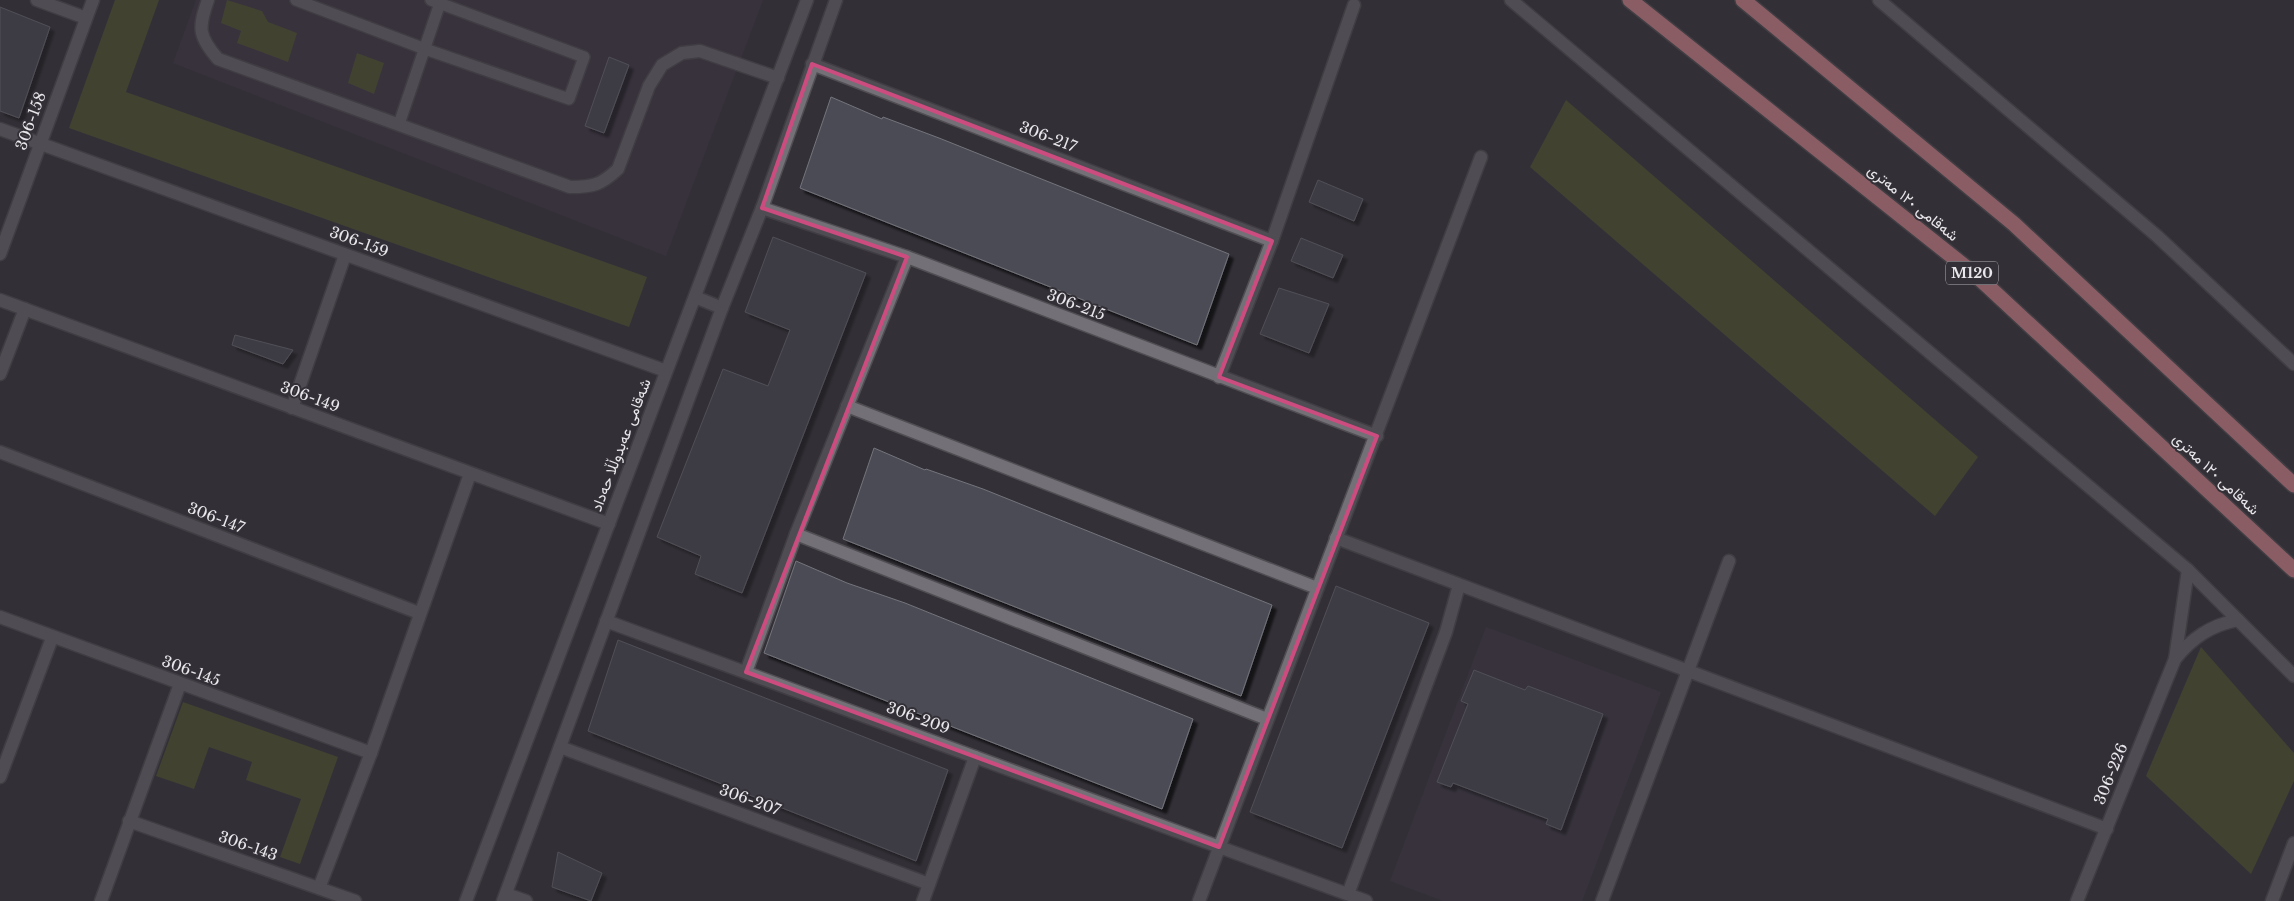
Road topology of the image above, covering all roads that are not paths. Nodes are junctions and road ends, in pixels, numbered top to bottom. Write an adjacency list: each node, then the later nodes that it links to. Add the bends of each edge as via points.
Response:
1 (37, 0): 13 (street)
2 (93, 0): 13 (street, 306-158)
3 (208, 0): 17 (street, via 201,30 204,43 218,59)
4 (296, 0): 14 (lane)
5 (807, 0): 16 (street, شەقامی عەبدوڵڵا حەداد)
6 (836, 0): 15 (street)
7 (1511, 0): 44 (street)
8 (1630, 0): 45 (highway, شەقامی ١٢٠ مەتری / M120, via 1978,278)
9 (1743, 0): 39 (highway, via 2014,224)
10 (1879, 0): 30 (street, via 2157,236)
11 (436, 2): 14 (lane); 14 (lane, via 584,57 569,99)
12 (1354, 5): 22 (street)
13 (86, 18): 19 (street, 306-158)
14 (425, 49): 17 (lane)
15 (812, 64): 21 (street); 22 (street, 306-217)
16 (778, 78): 17 (street, via 700,51 682,53 662,65 648,86 618,169 593,187 570,187); 26 (street, شەقامی عەبدوڵڵا حەداد)
17 (399, 124)
18 (0, 129): 19 (street, 306-159)
19 (40, 143): 23 (street, 306-158); 24 (street, 306-159)
20 (1480, 157): 36 (street)
21 (762, 208): 25 (street, 306-215); 28 (street)
22 (1272, 241): 33 (street)
23 (0, 254)
24 (346, 255): 31 (street, 306-159); 35 (street)
25 (907, 257): 33 (street, 306-215); 34 (street)
26 (695, 297): 28 (street); 31 (street, شەقامی عەبدوڵڵا حەداد)
27 (0, 300): 29 (street, 306-149)
28 (722, 308): 51 (street)
29 (24, 309): 32 (street); 35 (street, 306-149)
30 (2294, 364)
31 (666, 371): 40 (street, شەقامی عەبدوڵڵا حەداد)
32 (0, 374)
33 (1219, 377): 36 (street, 306-215)
34 (847, 406): 41 (street); 47 (street)
35 (292, 408): 38 (street, 306-149)
36 (1377, 436): 42 (street)
37 (0, 452): 48 (street, 306-147)
38 (470, 474): 40 (street, 306-149); 48 (street)
39 (2294, 485)
40 (609, 524): 73 (street, شەقامی عەبدوڵڵا حەداد)
41 (796, 534): 55 (street); 58 (street)
42 (1336, 538): 46 (street); 47 (street)
43 (1730, 561): 54 (street)
44 (2188, 570): 50 (street); 53 (street, 306-226)
45 (2294, 570)
46 (1459, 585): 54 (street); 69 (street, via 1446,632)
47 (1316, 588): 58 (street)
48 (419, 613): 60 (street)
49 (0, 617): 52 (street, 306-145)
50 (2238, 620): 53 (street, 306-226, via 2203,633); 56 (street)
51 (606, 621): 55 (street, 306-209); 59 (street)
52 (52, 638): 57 (street, 306-145); 62 (street)
53 (2175, 659): 64 (street, 306-226)
54 (1688, 671): 64 (street); 78 (street)
55 (746, 672): 61 (street, 306-209)
56 (2294, 676)
57 (180, 684): 60 (street, 306-145); 63 (street)
58 (1267, 719): 66 (street)
59 (560, 747): 67 (street, 306-207); 70 (street)
60 (371, 753): 68 (street)
61 (975, 756): 66 (street, 306-209); 67 (street)
62 (0, 777)
63 (129, 821): 68 (street, 306-143); 71 (street)
64 (2107, 829): 79 (street, 306-226)
65 (2294, 843): 80 (street)
66 (1219, 847): 69 (street, 306-209); 76 (street)
67 (929, 884): 75 (street)
68 (319, 888): 72 (street, 306-143)
69 (1348, 894): 77 (street, 306-209)
70 (504, 897): 74 (street)
71 (100, 901)
72 (355, 901)
73 (466, 901)
74 (526, 901)
75 (923, 901)
76 (1199, 901)
77 (1366, 901)
78 (1602, 901)
79 (2077, 901)
80 (2272, 901)

